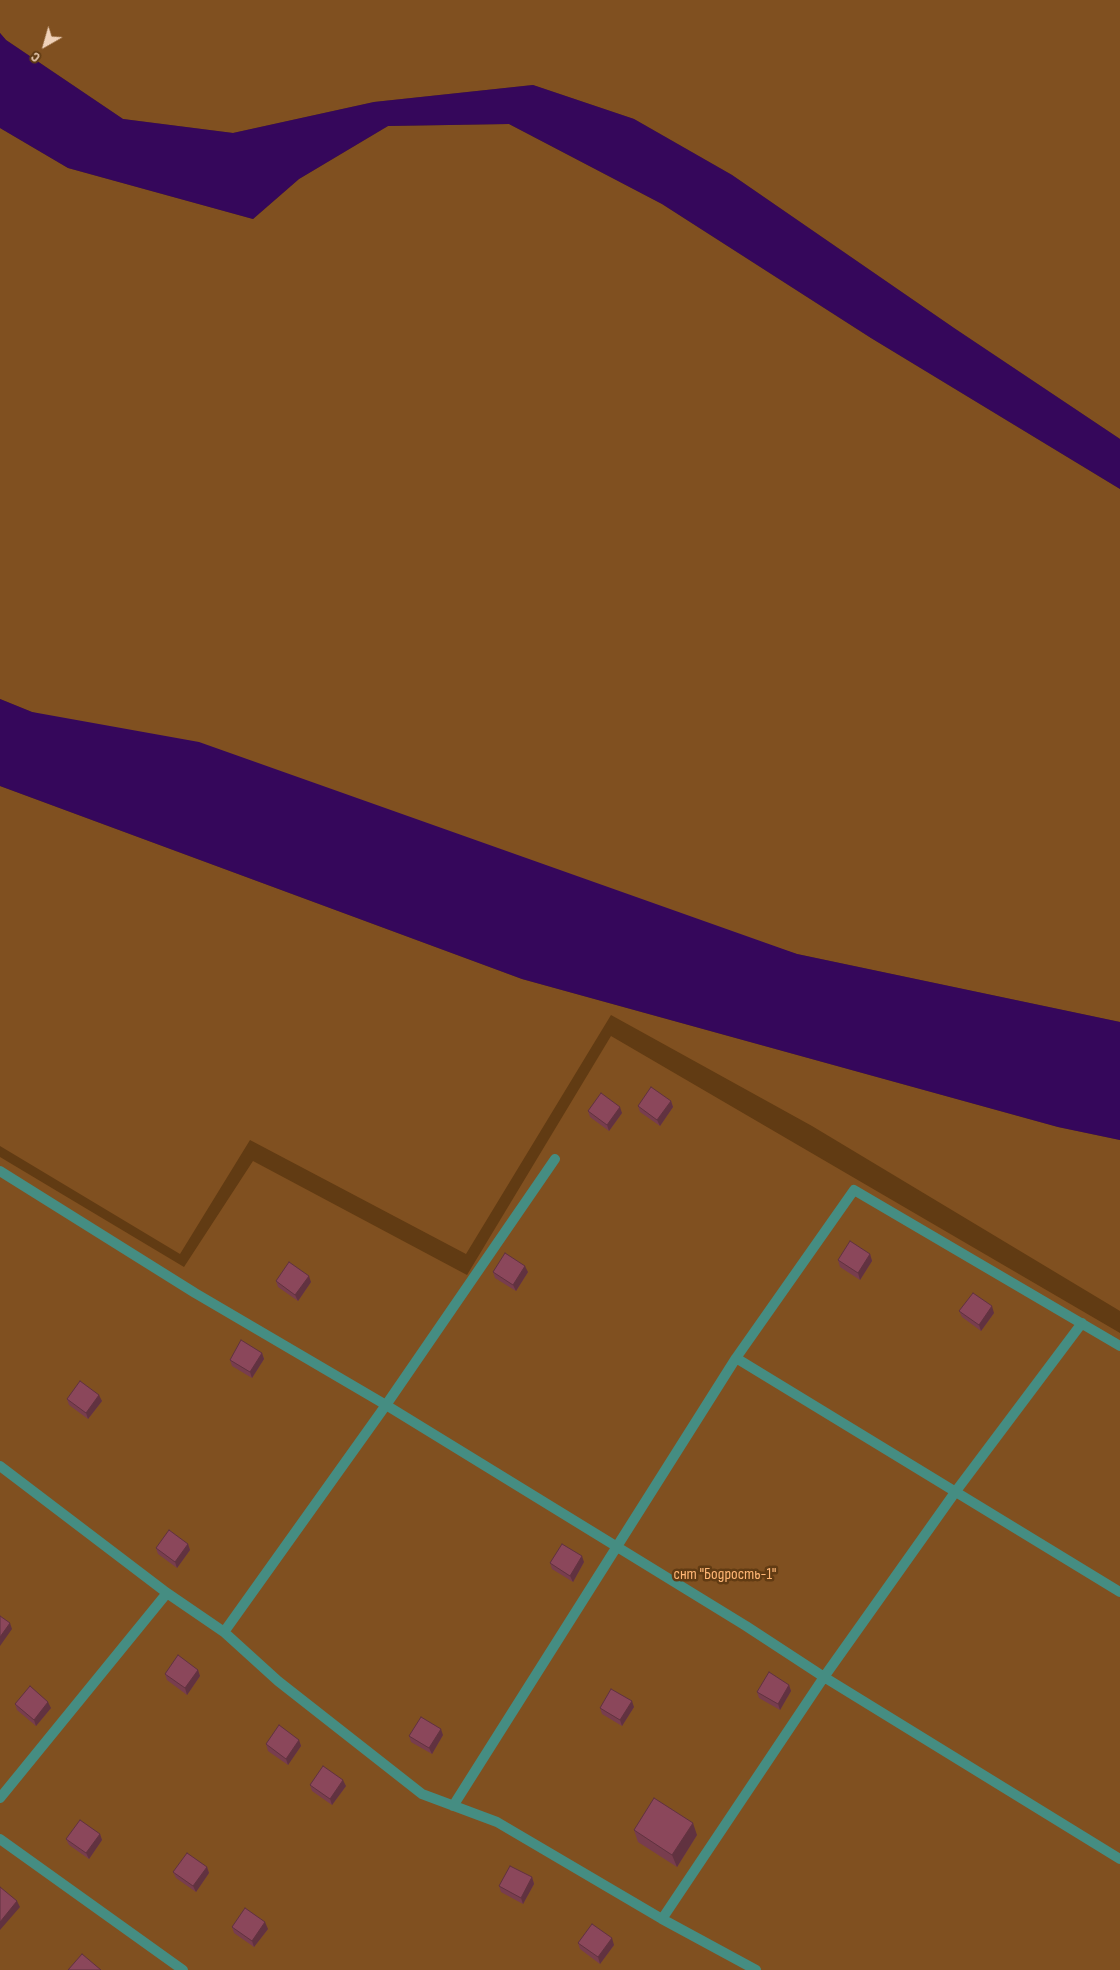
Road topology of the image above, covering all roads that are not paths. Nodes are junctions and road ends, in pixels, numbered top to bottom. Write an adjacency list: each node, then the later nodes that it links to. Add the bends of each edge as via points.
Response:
1 (555, 1159): 6 (lane)
2 (0, 1171): 6 (lane, via 195,1293)
3 (1082, 1323): 4 (lane); 5 (lane, via 854,1190); 8 (lane)
4 (1120, 1346)
5 (736, 1358): 8 (lane); 9 (lane)
6 (386, 1405): 9 (lane); 12 (lane)
7 (0, 1466): 11 (lane)
8 (956, 1491): 10 (lane); 13 (lane)
9 (616, 1546): 13 (lane); 15 (lane)
10 (1120, 1592)
11 (167, 1593): 12 (lane); 14 (lane)
12 (224, 1632): 15 (lane, via 278,1681 422,1794)
13 (824, 1677): 17 (lane); 18 (lane)
14 (0, 1798)
15 (453, 1806): 18 (lane, via 497,1822)
16 (0, 1839): 19 (lane)
17 (1120, 1859)
18 (662, 1919): 20 (lane)
19 (183, 1970)
20 (756, 1970)

